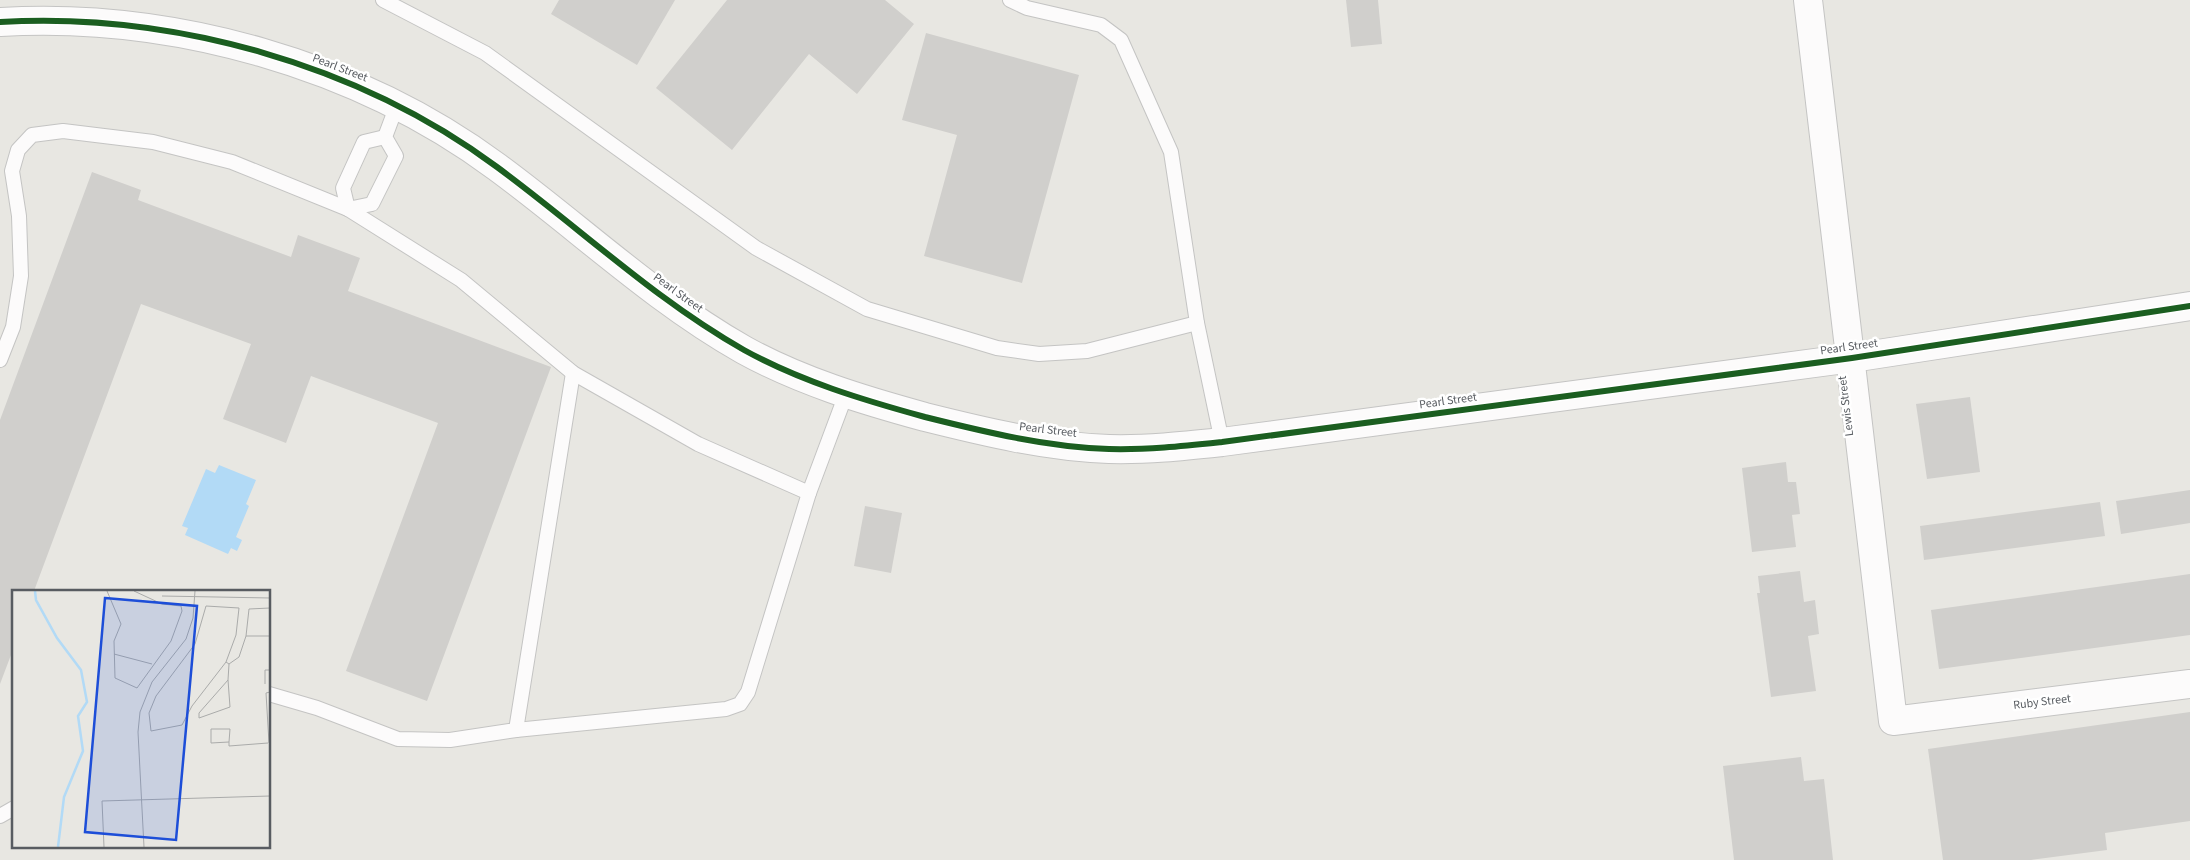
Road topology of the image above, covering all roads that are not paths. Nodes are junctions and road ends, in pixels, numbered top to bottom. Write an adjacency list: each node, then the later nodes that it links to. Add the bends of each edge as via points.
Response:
1 (383, 0): 9 (lane, via 485,53 756,248 868,309 997,348 1039,354 1087,351)
2 (1010, 0): 9 (lane, via 1027,8 1101,25 1121,40 1171,152)
3 (1808, 0): 10 (street, Lewis Street)
4 (0, 22): 5 (street, Pearl Street, via 68,21 182,34 320,71)
5 (398, 105): 6 (lane); 13 (street, Pearl Street, via 496,166 657,294 700,323 755,355)
6 (385, 137): 7 (lane, via 364,142 343,188); 7 (lane, via 396,156 372,204)
7 (348, 208): 11 (lane, via 232,162 153,142 63,131 32,135 18,150 12,171 19,216 21,276 13,327); 12 (lane, via 461,280)
8 (2190, 306): 10 (street, Pearl Street)
9 (1197, 323): 14 (lane)
10 (1852, 358): 14 (street, Pearl Street); 18 (street, Lewis Street)
11 (0, 360)
12 (573, 373): 15 (lane, via 698,444); 19 (lane)
13 (846, 394): 14 (street, Pearl Street, via 968,428 1029,440 1106,449); 15 (lane)
14 (1222, 442)
15 (809, 493): 19 (lane, via 748,692 740,704 726,709)
16 (2190, 684): 18 (street, Ruby Street)
17 (270, 694): 19 (lane, via 317,708 398,739 450,740)
18 (1893, 721)
19 (516, 730)
20 (12, 809): 21 (lane)
21 (0, 816)

